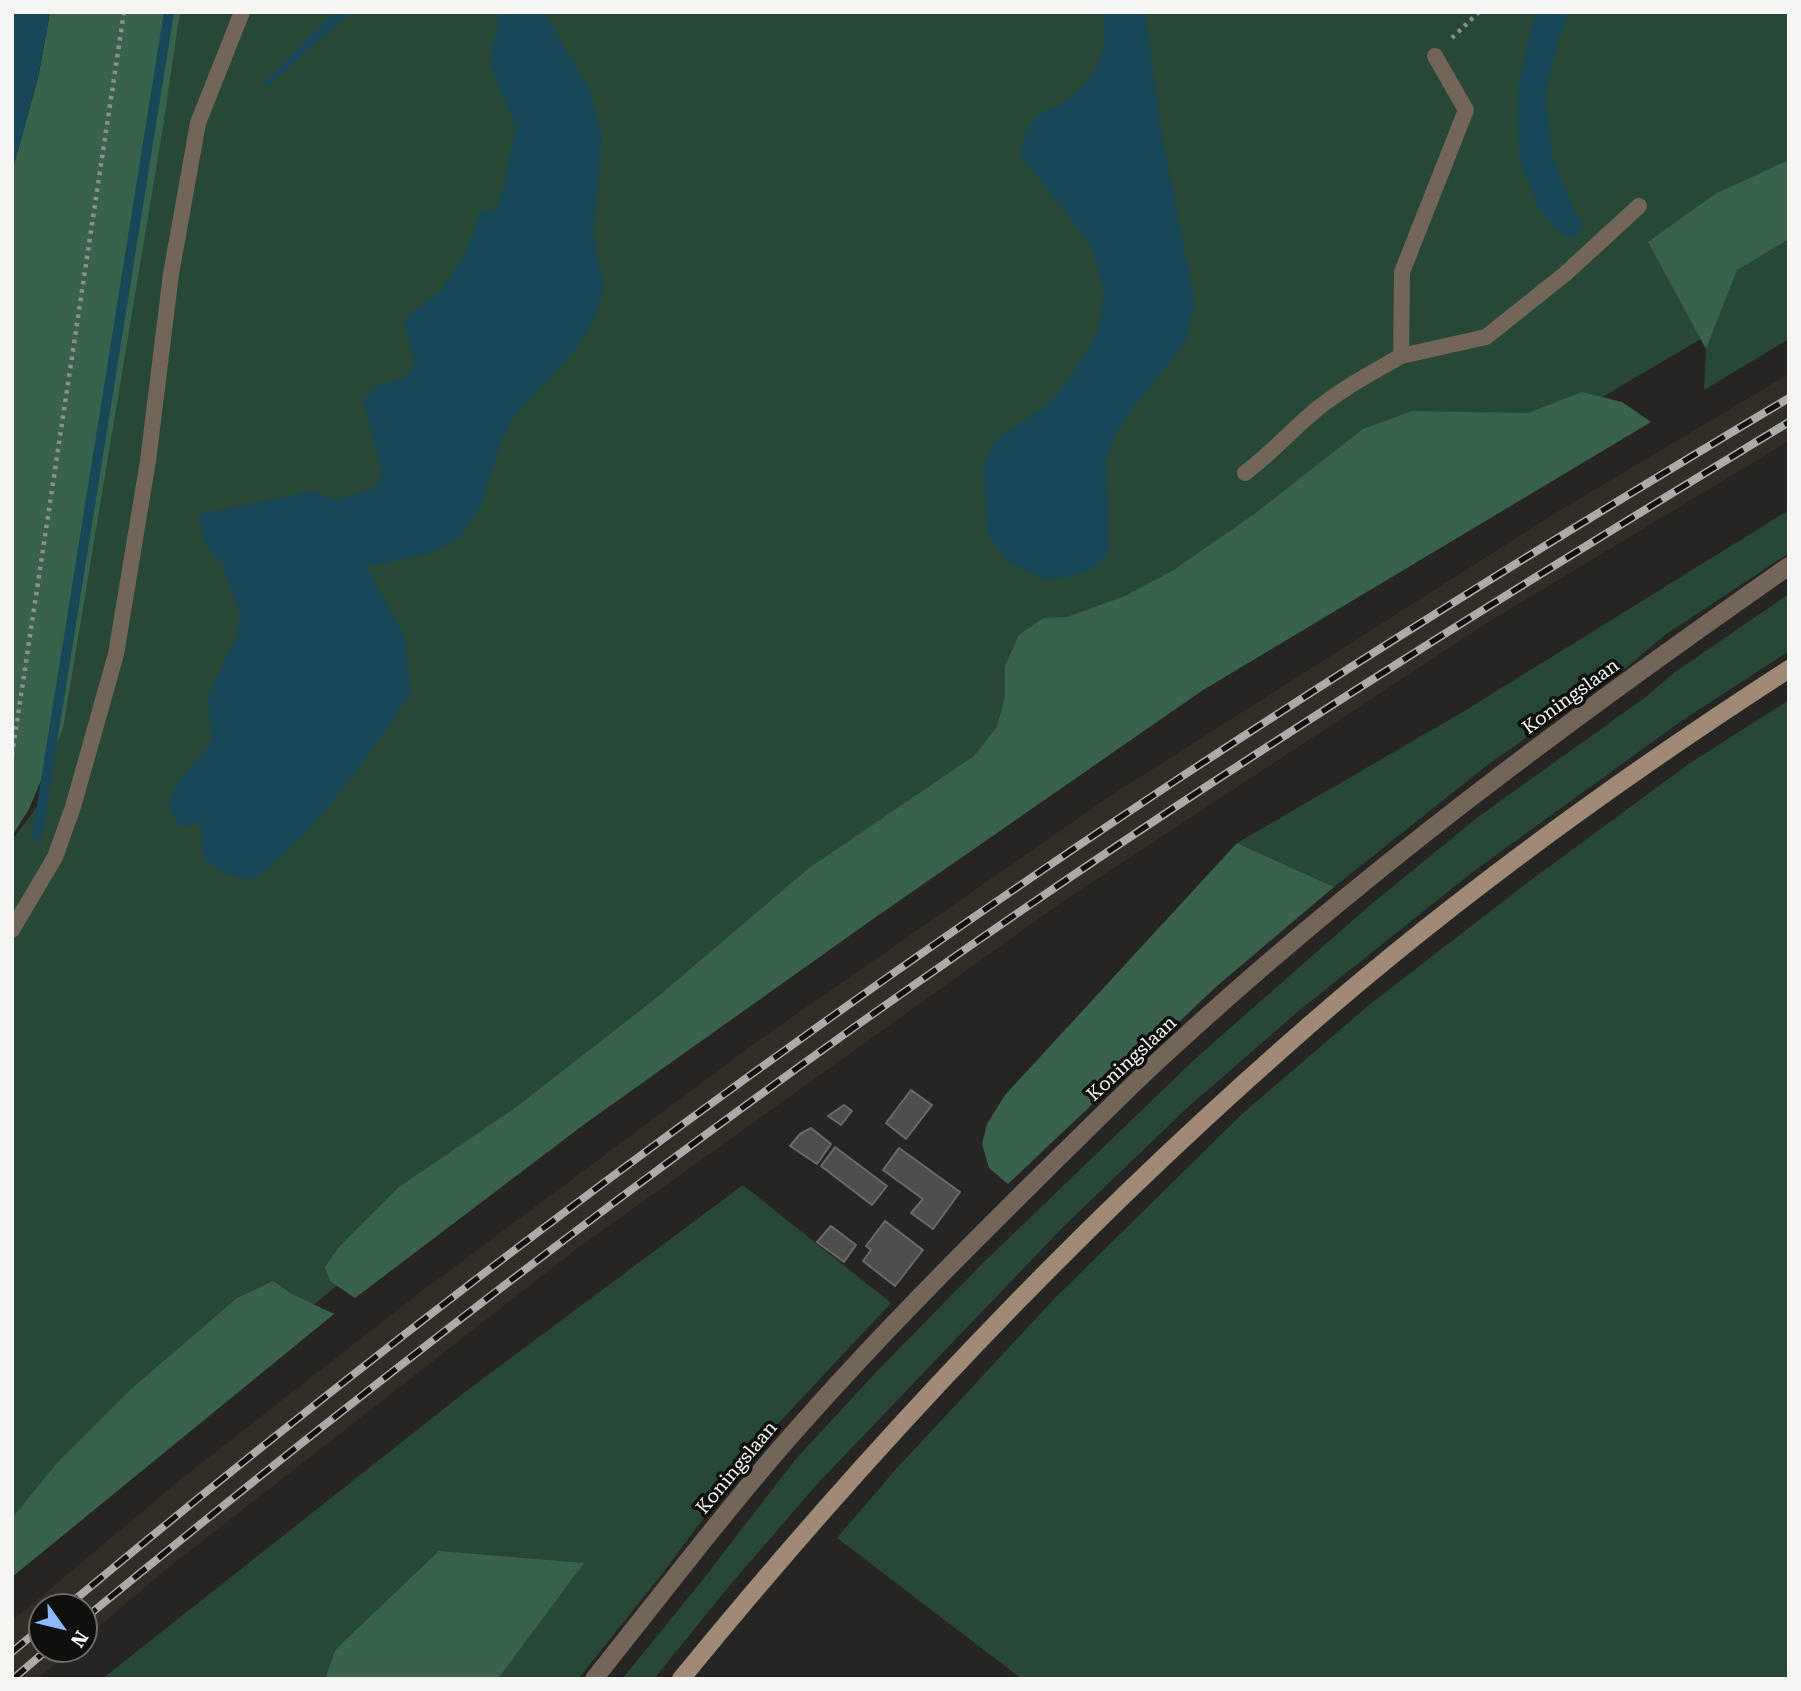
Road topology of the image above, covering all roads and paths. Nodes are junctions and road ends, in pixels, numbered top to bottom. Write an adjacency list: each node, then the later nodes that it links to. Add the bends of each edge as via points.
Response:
1 (124, 12): 10 (path)
2 (242, 12): 11 (lane, via 198,123 171,274 148,461 116,654 55,857)
3 (1479, 12): 4 (path)
4 (1435, 56): 6 (lane, via 1466,110 1402,272)
5 (1639, 206): 6 (lane, via 1565,274 1486,337)
6 (1401, 356): 7 (lane, via 1343,390)
7 (1245, 472)
8 (1789, 566): 12 (street, Koningslaan, via 1550,737 1404,850 1160,1059 995,1220 813,1410)
9 (1789, 668): 13 (main road, via 1505,866 1282,1049 1159,1162 897,1428)
10 (12, 755)
11 (12, 930)
12 (594, 1679)
13 (681, 1679)

